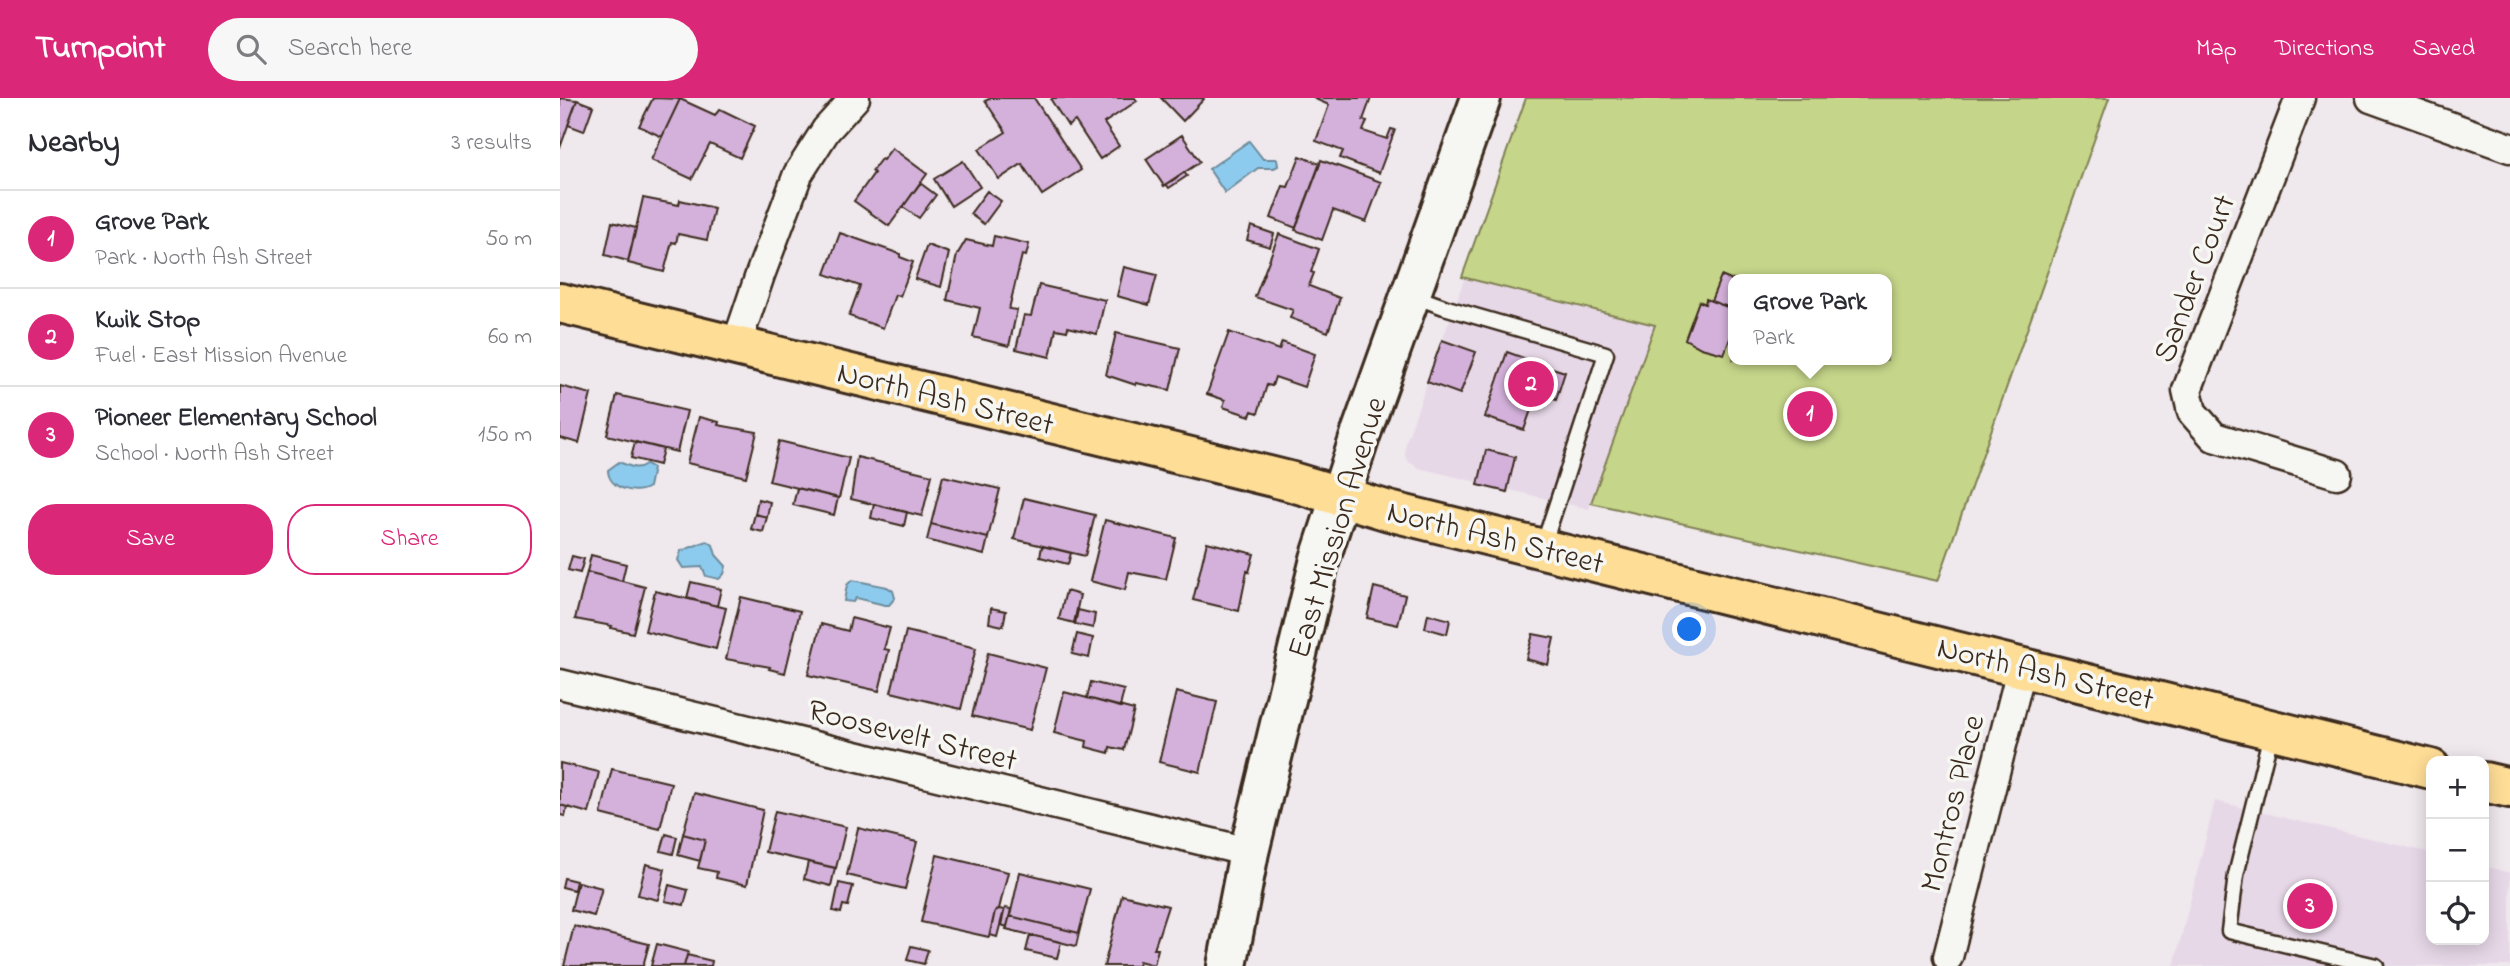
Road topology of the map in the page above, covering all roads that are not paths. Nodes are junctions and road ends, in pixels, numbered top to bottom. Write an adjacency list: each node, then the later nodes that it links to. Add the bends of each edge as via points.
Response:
1 (855, 98): 8 (street, via 826,130 798,174)
2 (1481, 98): 6 (main road, East Mission Avenue)
3 (2300, 98): 9 (street, Sander Court, via 2187,390 2192,412 2214,436)
4 (2371, 98): 5 (street)
5 (2510, 148)
6 (1411, 295): 10 (main road, East Mission Avenue); 11 (lane, via 1606,354)
7 (560, 303): 8 (main road, North Ash Street)
8 (736, 346): 10 (main road, North Ash Street)
9 (2337, 474)
10 (1340, 497): 11 (main road, North Ash Street); 18 (main road, East Mission Avenue, via 1320,559)
11 (1543, 547): 12 (main road, North Ash Street)
12 (2022, 666): 14 (main road, North Ash Street); 19 (street, Montros Place)
13 (560, 684): 18 (street, Roosevelt Street)
14 (2272, 729): 15 (main road, North Ash Street); 21 (lane, via 2236,875 2229,931)
15 (2426, 768)
16 (2489, 783): 17 (main road)
17 (2510, 789)
18 (1249, 852): 20 (main road, East Mission Avenue)
19 (1948, 957)
20 (1227, 966)
21 (2376, 966)

